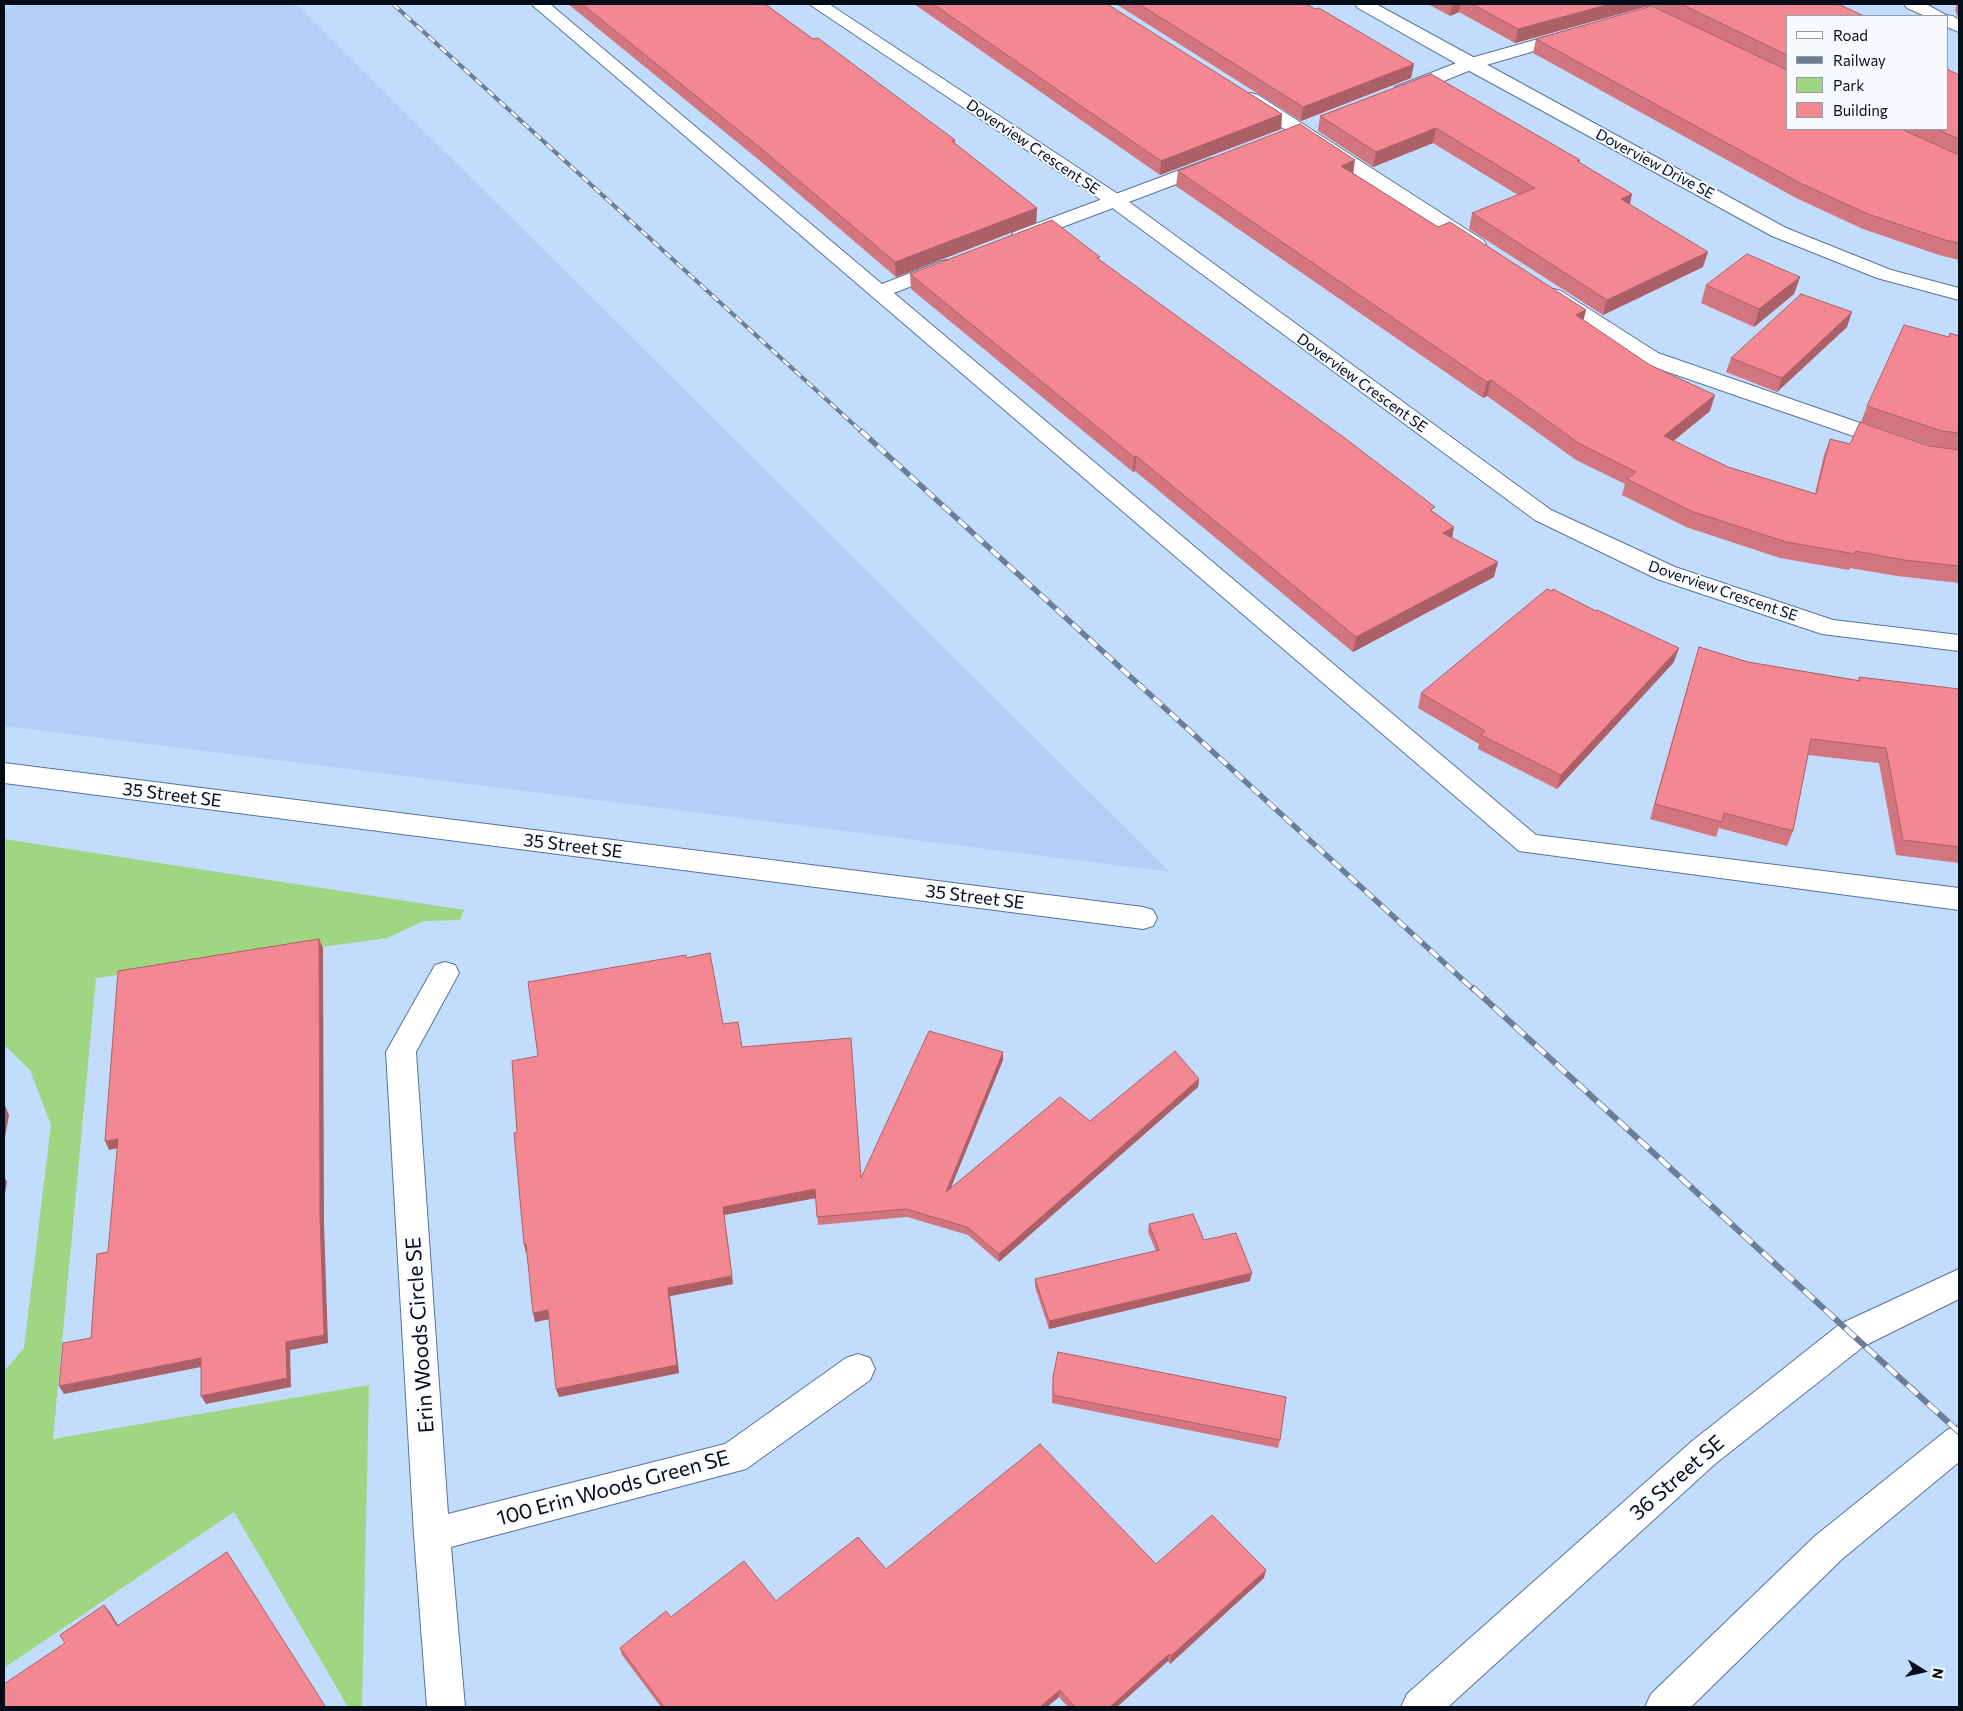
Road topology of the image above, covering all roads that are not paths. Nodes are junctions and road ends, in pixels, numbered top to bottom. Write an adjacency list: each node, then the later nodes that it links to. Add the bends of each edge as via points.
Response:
1 (540, 4): 18 (street)
2 (818, 4): 13 (street, Doverview Crescent SE)
3 (1364, 4): 9 (street, Doverview Drive SE)
4 (1913, 4): 5 (street)
5 (1936, 15)
6 (1948, 21): 7 (street)
7 (1959, 27)
8 (1584, 31): 9 (street)
9 (1470, 64): 11 (street); 19 (street, Doverview Drive SE, via 1779,232 1884,274)
10 (1234, 88): 15 (street)
11 (1390, 96)
12 (1226, 158): 13 (street)
13 (1114, 200): 14 (street); 21 (street, Doverview Crescent SE, via 1543,515 1666,573 1831,628)
14 (1004, 243)
15 (1492, 255)
16 (960, 260): 18 (street)
17 (1534, 282): 20 (street, via 1650,358 1931,455)
18 (879, 292): 23 (street, via 1529,844)
19 (1959, 294)
20 (1959, 459)
21 (1959, 643)
22 (4, 773): 24 (street, 35 Street SE)
23 (1959, 899)
24 (1143, 918)
25 (444, 973): 29 (street, Erin Woods Circle SE, via 401,1052)
26 (1959, 1283): 31 (street, 36 Street SE, via 1852,1335 1703,1453)
27 (858, 1369): 29 (street, 100 Erin Woods Green SE, via 734,1458)
28 (1959, 1441): 32 (street, via 1828,1548)
29 (432, 1535): 30 (street, Erin Woods Circle SE)
30 (446, 1707)
31 (1420, 1707)
32 (1664, 1707)

